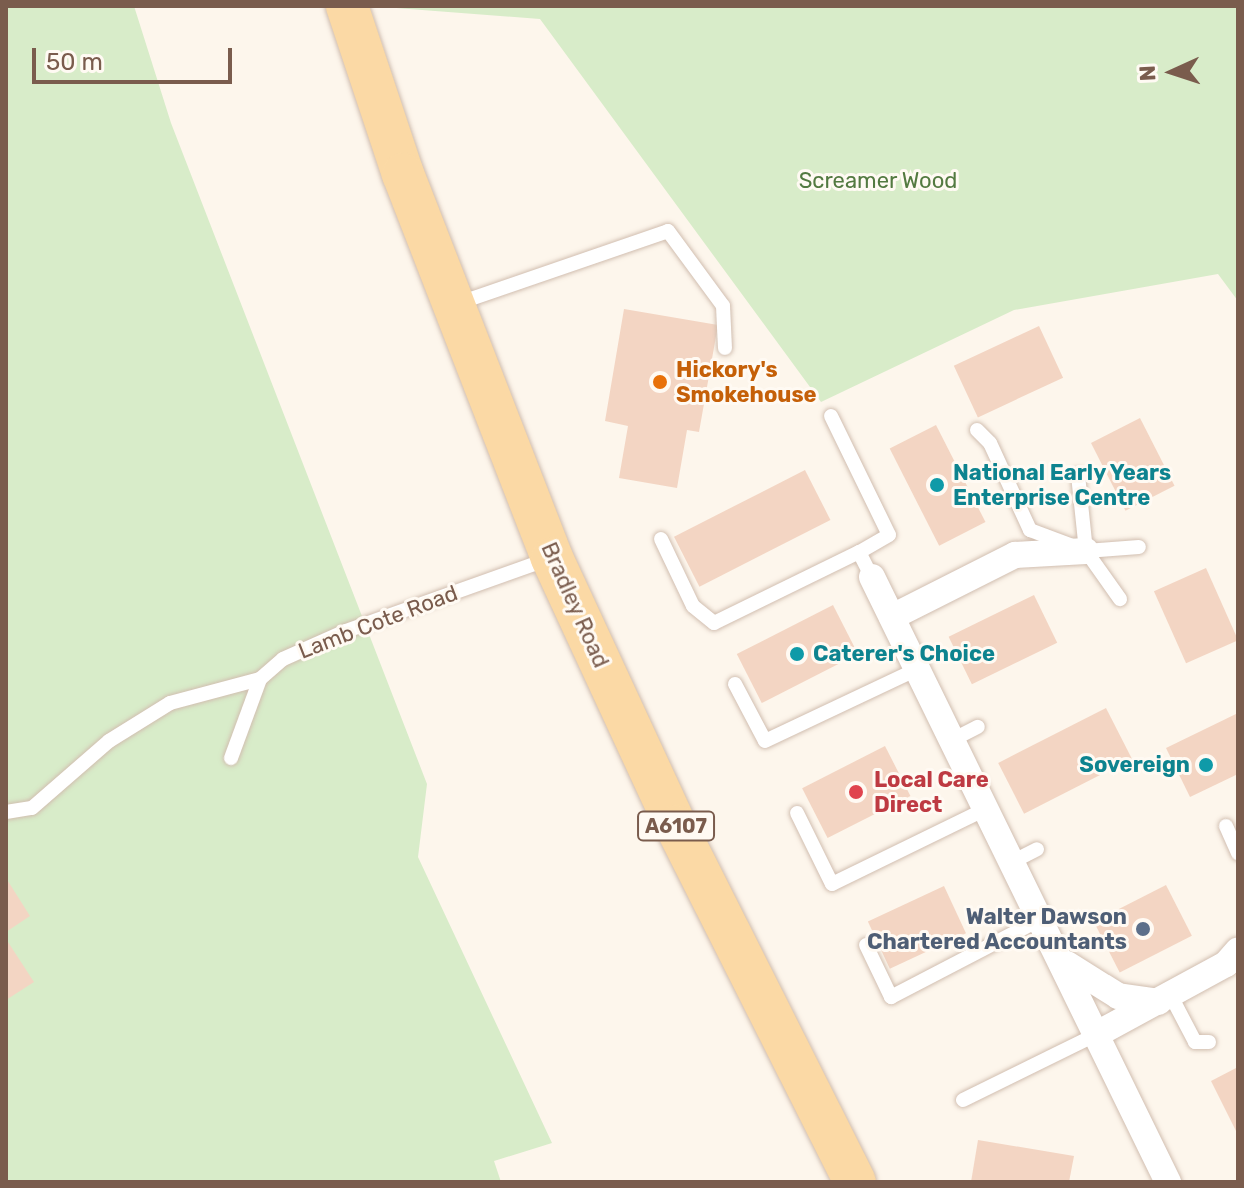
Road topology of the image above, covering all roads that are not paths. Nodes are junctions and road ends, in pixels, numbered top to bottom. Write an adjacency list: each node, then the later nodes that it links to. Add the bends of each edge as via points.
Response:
1 (347, 6): 2 (main road, Bradley Road / A6107)
2 (454, 304): 3 (lane, via 668,231 723,306); 11 (main road, Bradley Road / A6107)
3 (725, 348)
4 (831, 416): 10 (lane, via 889,535)
5 (977, 430): 9 (lane, via 990,443 1030,530)
6 (1078, 475): 9 (lane)
7 (661, 539): 10 (lane, via 693,606 714,623)
8 (1139, 547): 9 (lane)
9 (1086, 551): 13 (lane); 14 (street, via 1015,555)
10 (859, 552): 12 (lane)
11 (552, 558): 16 (lane, Lamb Cote Road, via 346,631 283,659); 36 (main road, Bradley Road / A6107, via 676,826)
12 (872, 577): 14 (street)
13 (1120, 599)
14 (892, 617): 15 (street)
15 (917, 669): 17 (lane, via 765,741); 19 (street)
16 (260, 679): 20 (lane); 22 (lane, Lamb Cote Road, via 170,703 109,741 32,808)
17 (735, 684)
18 (978, 727): 19 (lane)
19 (952, 740): 21 (street)
20 (231, 758)
21 (986, 809): 23 (lane, via 832,884); 27 (street)
22 (6, 812)
23 (797, 813)
24 (1226, 826): 26 (lane)
25 (1037, 849): 27 (lane)
26 (1238, 853)
27 (1012, 862): 28 (street)
28 (1041, 919): 29 (lane, via 891,997); 31 (street)
29 (866, 945)
30 (1238, 950): 32 (street, via 1226,964)
31 (1061, 959): 32 (street, via 1087,982 1118,996); 33 (street)
32 (1165, 999): 33 (street); 34 (lane, via 1195,1042)
33 (1097, 1034): 35 (lane); 37 (street)
34 (1209, 1042)
35 (963, 1100)
36 (855, 1182)
37 (1168, 1182)

